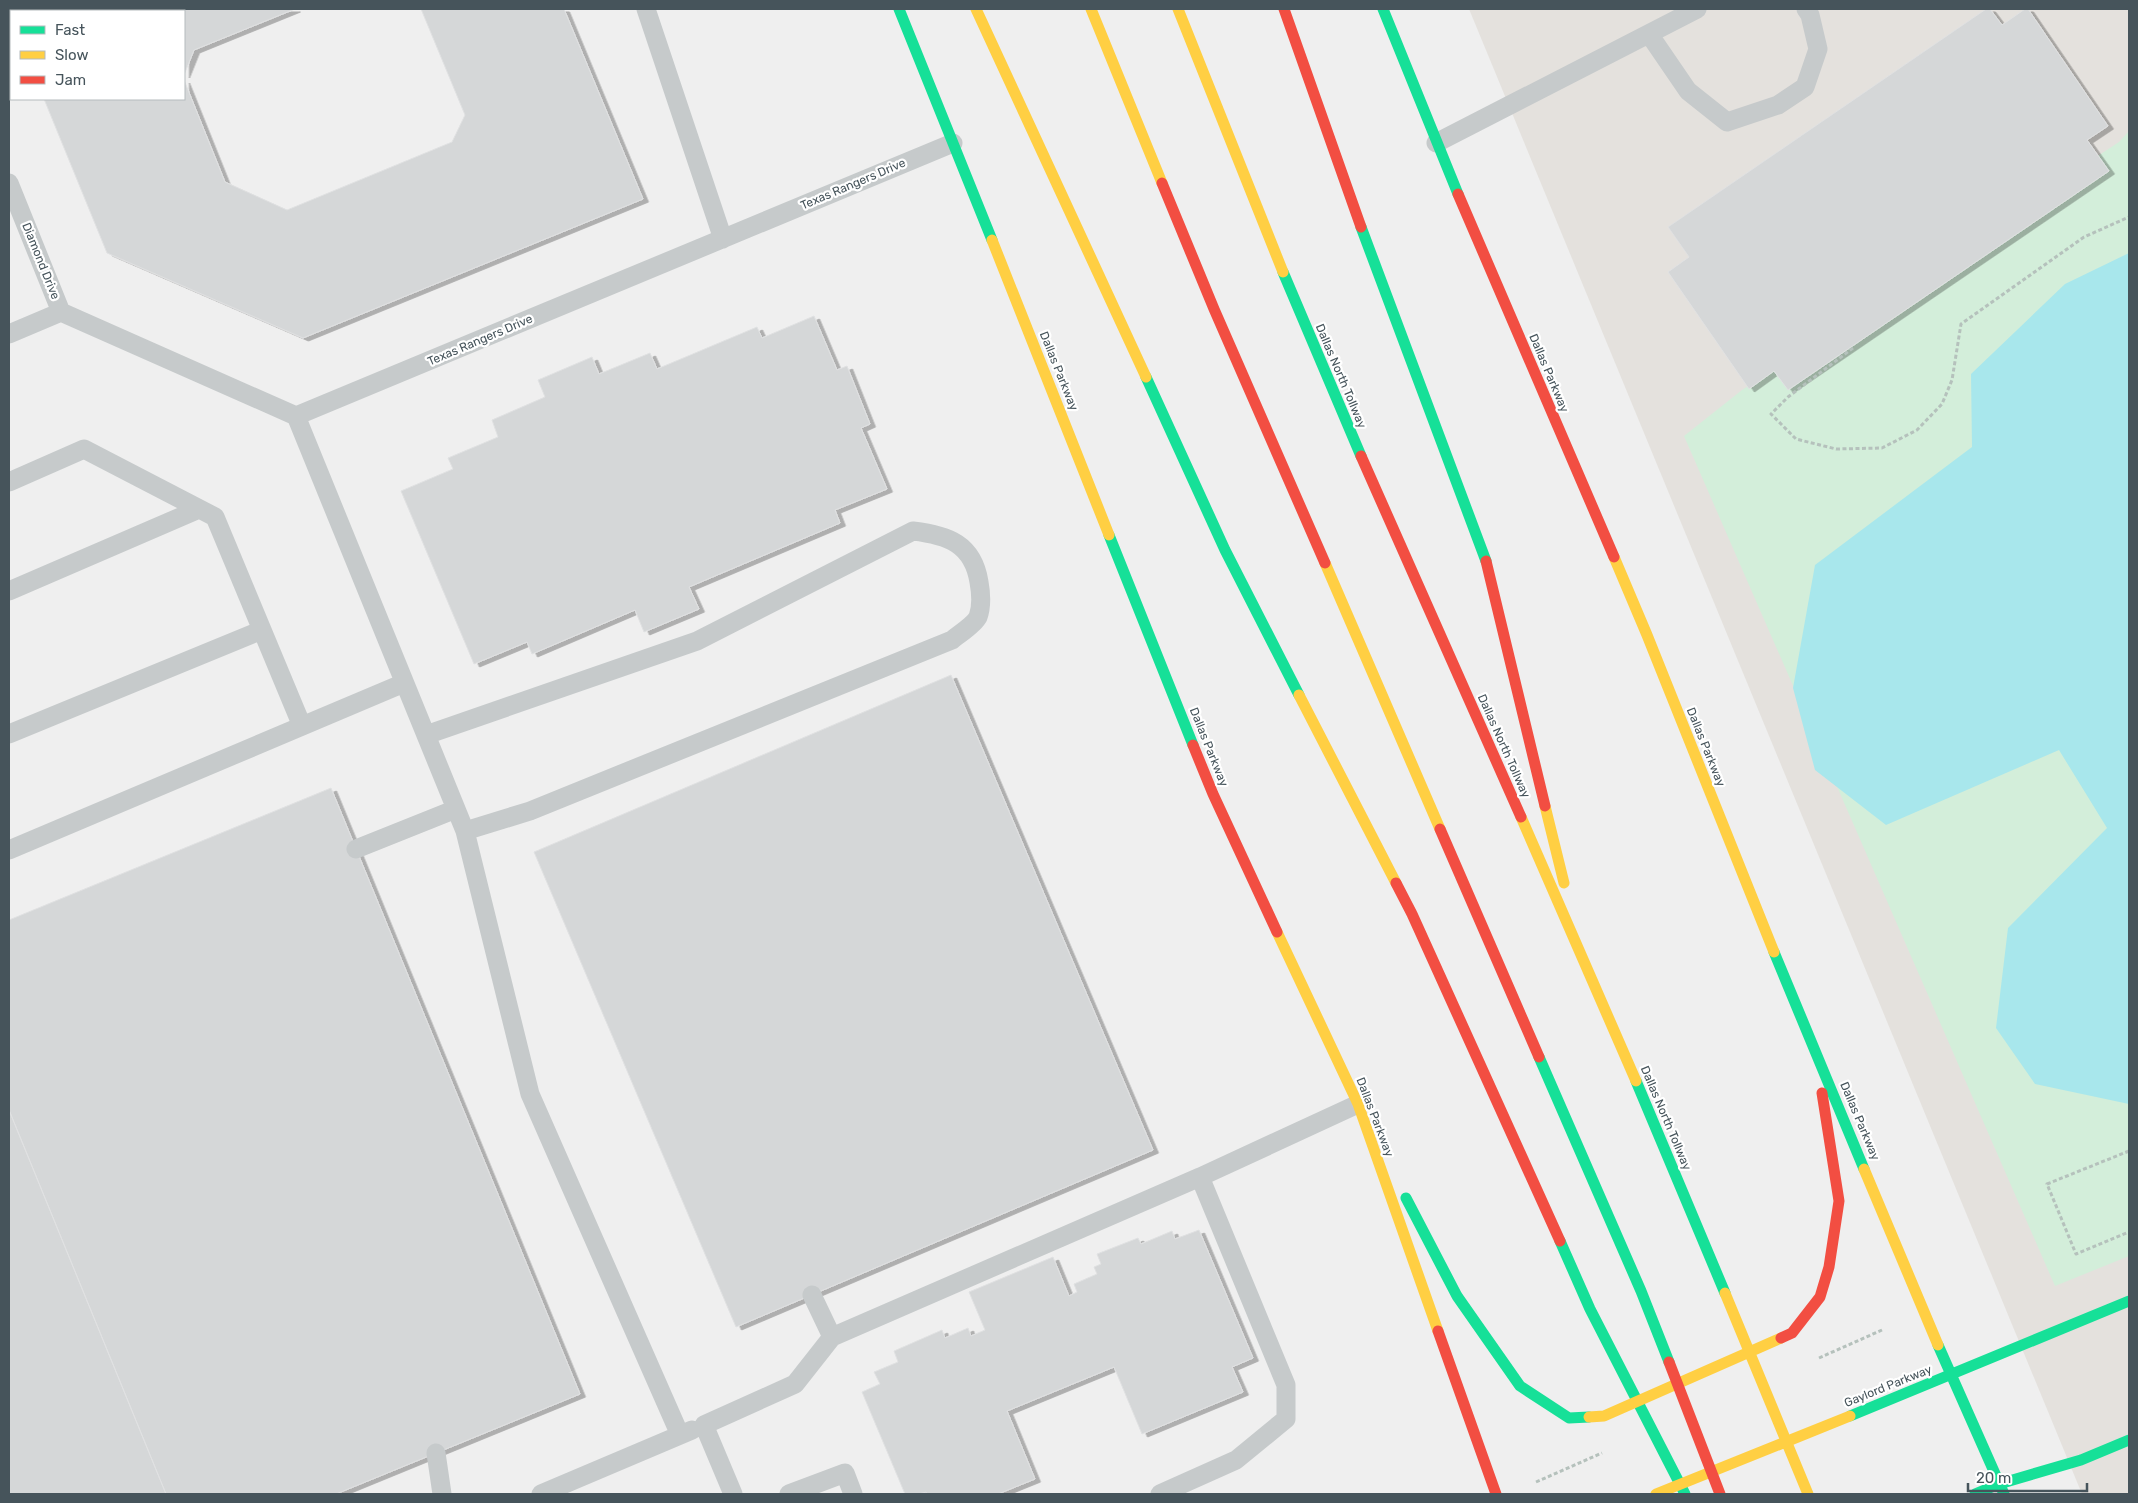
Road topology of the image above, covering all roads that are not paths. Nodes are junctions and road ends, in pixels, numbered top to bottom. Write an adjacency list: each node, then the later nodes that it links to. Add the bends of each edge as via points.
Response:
1 (646, 9): 14 (lane)
2 (899, 9): 11 (main road, Dallas Parkway)
3 (976, 9): 51 (main road, via 1225,550 1412,914 1590,1308)
4 (1091, 9): 52 (main road, via 1218,318 1641,1290)
5 (1178, 9): 30 (main road, Dallas North Tollway, via 1283,273 1383,509)
6 (1284, 9): 30 (main road, via 1366,242 1484,559)
7 (1383, 9): 12 (main road, Dallas Parkway)
8 (1697, 9): 10 (lane)
9 (1806, 9): 10 (lane, via 1818,49 1805,86 1778,105 1727,122 1688,91)
10 (1648, 34): 12 (lane)
11 (953, 143): 14 (lane, Texas Rangers Drive); 32 (main road, Dallas Parkway, via 1213,794)
12 (1436, 143): 31 (main road, Dallas Parkway, via 1647,635 1745,884)
13 (9, 183): 15 (lane, Diamond Drive)
14 (723, 239): 17 (lane, Texas Rangers Drive)
15 (61, 312): 16 (lane); 17 (lane)
16 (9, 334)
17 (296, 416): 22 (lane)
18 (9, 482): 19 (lane, via 84,450)
19 (199, 509): 20 (lane); 21 (lane, via 215,517)
20 (9, 591)
21 (262, 630): 23 (lane); 24 (lane)
22 (404, 683): 23 (lane); 25 (lane)
23 (302, 726): 29 (lane)
24 (9, 734)
25 (426, 735): 26 (lane); 27 (lane, via 697,642 913,530 939,534 963,546 978,570 982,597 977,618 952,640 530,811)
26 (456, 809): 27 (lane); 28 (lane)
27 (465, 831): 39 (lane, via 530,1094)
28 (356, 849)
29 (9, 850)
30 (1581, 953): 53 (main road, Dallas North Tollway)
31 (1816, 1049): 32 (main road, via 1839,1201 1829,1267 1820,1297 1792,1333 1604,1416 1570,1418 1520,1386 1457,1296); 37 (main road, Dallas Parkway)
32 (1358, 1104): 33 (lane); 49 (main road, Dallas Parkway)
33 (1200, 1177): 36 (lane); 48 (lane, via 1286,1385 1286,1419 1236,1460)
34 (812, 1295): 36 (lane)
35 (2129, 1301): 37 (main road, Gaylord Parkway)
36 (832, 1337): 38 (lane, via 796,1384)
37 (1951, 1376): 42 (main road, Dallas Parkway); 50 (main road, Gaylord Parkway)
38 (704, 1425): 39 (lane); 45 (lane)
39 (680, 1435): 44 (lane)
40 (2129, 1440): 42 (main road)
41 (436, 1453): 43 (lane)
42 (2001, 1489): 54 (main road)
43 (442, 1494)
44 (541, 1494)
45 (733, 1494)
46 (789, 1494): 47 (lane, via 845,1473)
47 (853, 1494)
48 (1160, 1494)
49 (1496, 1494)
50 (1656, 1494)
51 (1685, 1494)
52 (1720, 1494)
53 (1808, 1494)
54 (1975, 1494)

